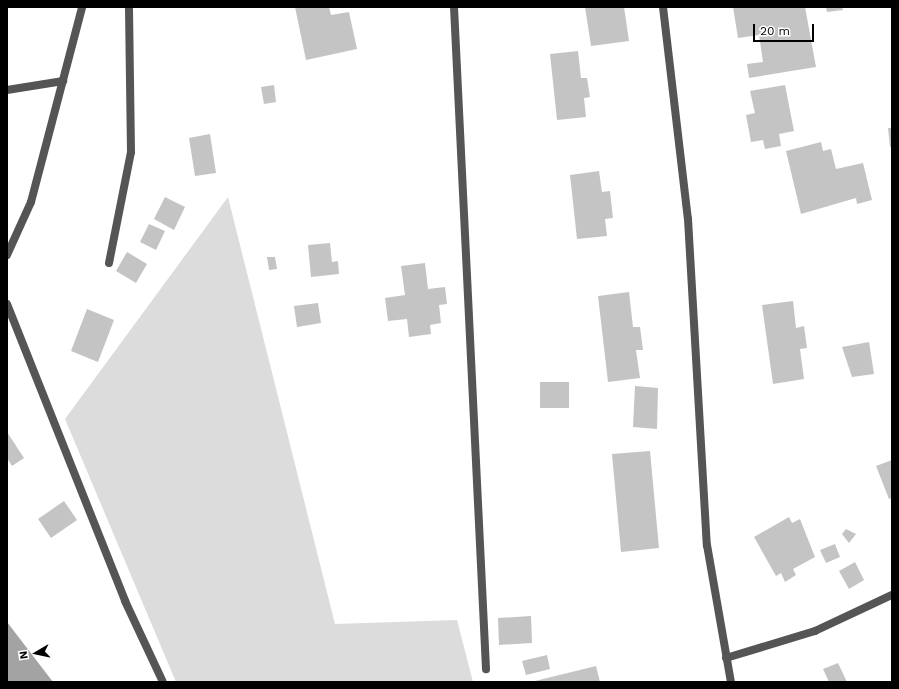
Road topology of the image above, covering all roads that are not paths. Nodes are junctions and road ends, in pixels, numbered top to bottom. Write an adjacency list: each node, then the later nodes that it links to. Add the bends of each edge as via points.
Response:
1 (82, 7): 5 (street)
2 (129, 7): 8 (street, via 131,152)
3 (454, 7): 12 (street)
4 (664, 7): 11 (street, via 685,181 707,545)
5 (63, 81): 6 (street); 7 (street, via 31,202)
6 (7, 90)
7 (7, 255)
8 (108, 263)
9 (7, 304): 13 (street, via 125,601)
10 (892, 595): 11 (street, via 814,631)
11 (726, 658): 14 (street)
12 (486, 669)
13 (163, 682)
14 (732, 682)

